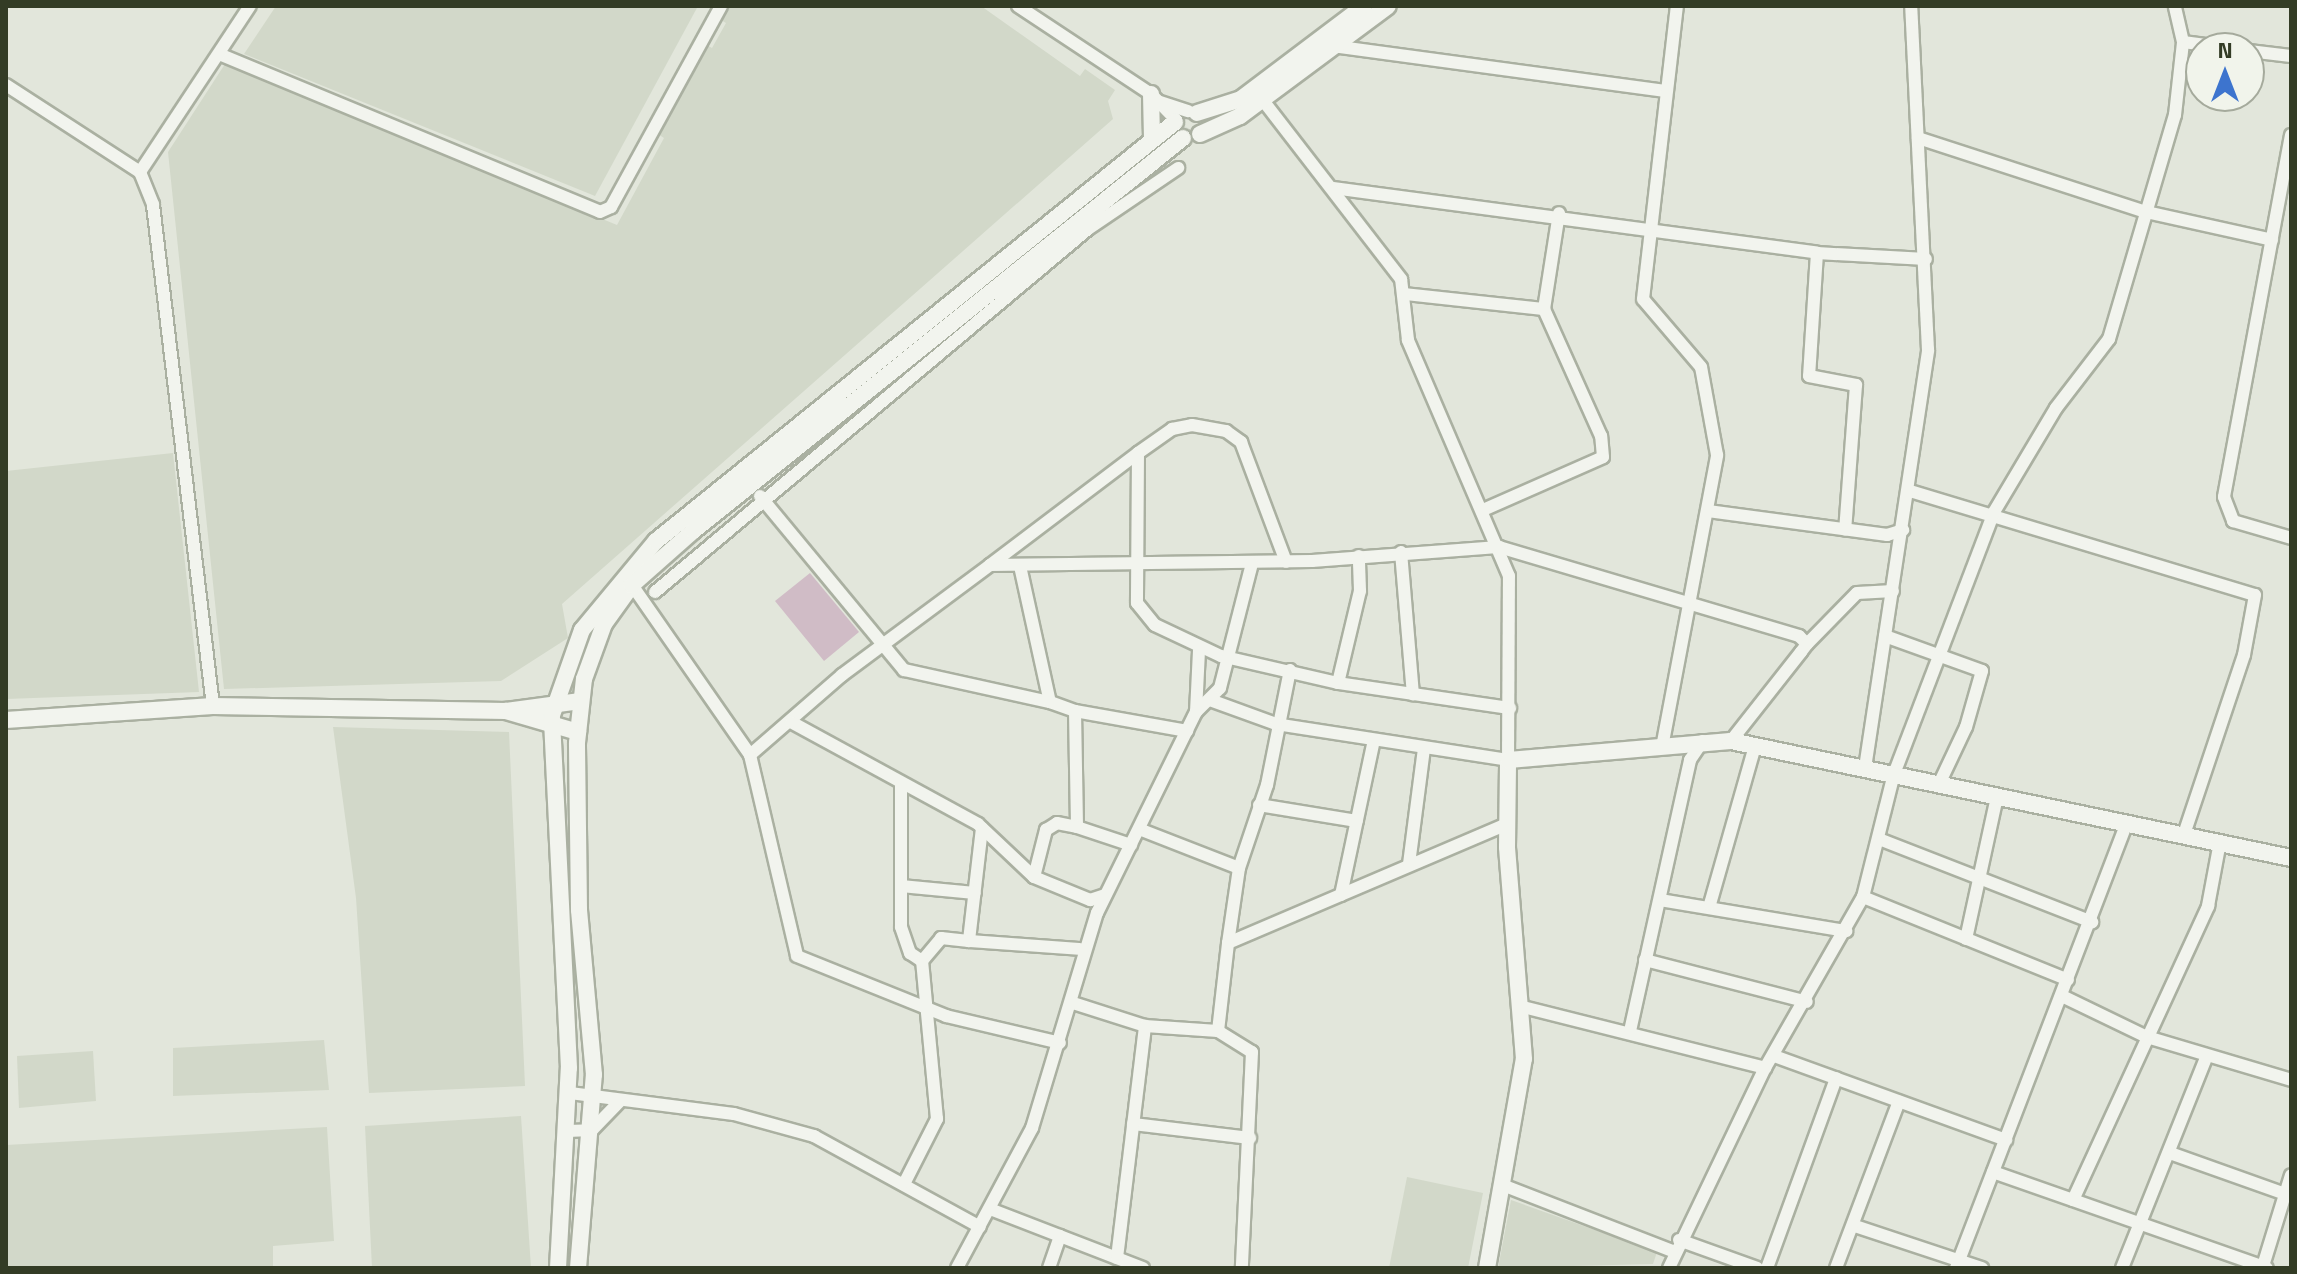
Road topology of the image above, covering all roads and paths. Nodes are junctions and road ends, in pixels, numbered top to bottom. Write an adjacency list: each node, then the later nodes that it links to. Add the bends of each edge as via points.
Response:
1 (250, 6): 12 (street)
2 (721, 6): 12 (street, via 611,207 600,212)
3 (1018, 6): 17 (street)
4 (1364, 6): 16 (street)
5 (1388, 6): 10 (street)
6 (1677, 6): 15 (street)
7 (1911, 6): 21 (street)
8 (2175, 6): 9 (street)
9 (2183, 42): 26 (street, via 2175,115)
10 (1333, 46): 15 (street); 16 (street)
11 (2265, 53): 13 (street)
12 (219, 54): 23 (street)
13 (2291, 56)
14 (6, 85): 23 (street)
15 (1665, 91): 30 (street)
16 (1258, 94): 18 (street); 18 (street, via 1200,134); 25 (street)
17 (1154, 98): 18 (street); 20 (street)
18 (1184, 121): 20 (street); 29 (street)
19 (2291, 135): 24 (street)
20 (1152, 138): 28 (street)
21 (1918, 138): 26 (street); 34 (street)
22 (1178, 168): 29 (street)
23 (140, 172): 75 (street, via 160,236)
24 (2287, 175): 32 (street)
25 (1333, 188): 27 (street); 35 (street, via 1390,261)
26 (2146, 212): 32 (street); 46 (street, via 2109,339 2061,400)
27 (1559, 213): 30 (street); 36 (street)
28 (1048, 222): 31 (street); 37 (street)
29 (1084, 224): 31 (street); 37 (street)
30 (1649, 227): 33 (street); 45 (street, via 1643,299 1691,351 1703,377 1717,455)
31 (1059, 236): 37 (street)
32 (2272, 240): 49 (street, via 2225,512 2246,527)
33 (1817, 253): 34 (street); 47 (street, via 1809,376 1856,385)
34 (1926, 259): 42 (street, via 1928,350)
35 (1405, 294): 36 (street); 44 (street, via 1408,340)
36 (1544, 309): 44 (street, via 1601,436 1603,457)
37 (910, 356): 38 (street); 39 (street)
38 (823, 403): 39 (street); 71 (street, via 631,564 582,630)
39 (840, 425): 41 (street); 43 (street)
40 (1138, 453): 53 (street, via 1181,426 1226,431 1252,463); 55 (street); 56 (street)
41 (750, 485): 43 (street); 58 (street)
42 (1910, 491): 46 (street); 48 (street)
43 (764, 500): 60 (street); 63 (street)
44 (1483, 510): 50 (street)
45 (1708, 511): 47 (street); 61 (street)
46 (1994, 512): 67 (street); 106 (street, via 2255,595 2244,655)
47 (1845, 530): 48 (street)
48 (1903, 530): 59 (street)
49 (2291, 538)
50 (1499, 547): 51 (street); 61 (street); 76 (street, via 1513,605)
51 (1401, 552): 52 (street); 70 (street)
52 (1359, 556): 53 (street); 69 (street, via 1360,591)
53 (1286, 562): 54 (street)
54 (1252, 563): 55 (street); 66 (street)
55 (1136, 564): 57 (street); 65 (street, via 1138,611)
56 (990, 565): 57 (street); 63 (street)
57 (1020, 566): 74 (street)
58 (632, 585): 73 (street, via 598,636); 92 (street)
59 (1893, 591): 62 (street); 64 (street, via 1857,593)
60 (655, 592)
61 (1689, 602): 64 (street, via 1788,629); 89 (street)
62 (1885, 636): 67 (street); 94 (street)
63 (884, 643): 74 (street, via 909,673); 81 (street)
64 (1807, 644): 88 (street)
65 (1199, 650): 66 (street); 79 (street)
66 (1234, 654): 68 (street); 72 (street)
67 (1939, 655): 95 (street); 96 (street, via 1982,673)
68 (1290, 670): 69 (street); 82 (street)
69 (1338, 683): 70 (street)
70 (1413, 694): 76 (street)
71 (555, 700): 73 (street); 77 (street); 83 (street)
72 (1210, 700): 79 (street); 82 (street)
73 (580, 701): 85 (street)
74 (1050, 702): 78 (street)
75 (213, 706): 77 (street); 80 (street)
76 (1510, 708): 93 (street)
77 (506, 711): 83 (street)
78 (1075, 711): 84 (street); 103 (street)
79 (1196, 712): 84 (street)
80 (6, 720)
81 (791, 722): 92 (street); 97 (street)
82 (1276, 724): 86 (street); 99 (street)
83 (553, 731): 85 (street); 146 (street)
84 (1187, 731): 105 (street)
85 (578, 732): 147 (street, via 579,910)
86 (1374, 740): 91 (street); 100 (street)
87 (1704, 740): 88 (street); 89 (street); 120 (street, via 1690,760)
88 (1731, 741): 90 (street)
89 (1663, 742): 93 (street)
90 (1755, 746): 94 (street); 121 (street)
91 (1424, 748): 93 (street); 111 (street)
92 (750, 755): 135 (street, via 797,956)
93 (1508, 760): 102 (street)
94 (1865, 768): 95 (street)
95 (1894, 774): 96 (street); 107 (street)
96 (1939, 784): 98 (street)
97 (901, 786): 104 (street); 115 (street)
98 (1997, 797): 101 (street); 114 (street)
99 (1259, 805): 100 (street); 112 (street)
100 (1357, 821): 118 (street)
101 (2127, 823): 106 (street); 122 (street)
102 (1507, 824): 111 (street); 134 (street)
103 (1077, 827): 109 (street); 113 (street, via 1057,823 1046,830)
104 (982, 828): 113 (street); 116 (street)
105 (1139, 829): 109 (street); 112 (street)
106 (2184, 834): 108 (street)
107 (1879, 839): 114 (street); 119 (street)
108 (2220, 842): 110 (street); 139 (street, via 2208,906)
109 (1131, 845): 117 (street)
110 (2291, 858)
111 (1409, 864): 118 (street)
112 (1239, 868): 126 (street)
113 (1034, 877): 117 (street, via 1090,900)
114 (1982, 882): 122 (street); 124 (street)
115 (901, 886): 116 (street); 129 (street, via 904,941)
116 (975, 893): 125 (street)
117 (1105, 895): 127 (street)
118 (1341, 895): 126 (street)
119 (1863, 897): 123 (street); 124 (street)
120 (1660, 900): 121 (street); 128 (street)
121 (1710, 904): 123 (street)
122 (2092, 922): 130 (street)
123 (1846, 931): 132 (street)
124 (1966, 939): 130 (street)
125 (969, 941): 127 (street); 129 (street, via 941,938)
126 (1228, 943): 137 (street)
127 (1080, 949): 133 (street)
128 (1645, 960): 132 (street); 138 (street)
129 (922, 961): 135 (street)
130 (2068, 980): 131 (street)
131 (2062, 996): 139 (street); 154 (street)
132 (1807, 1002): 141 (street)
133 (1073, 1003): 136 (street); 140 (street)
134 (1519, 1006): 138 (street); 159 (street, via 1524,1059)
135 (926, 1007): 140 (street); 158 (street, via 937,1119)
136 (1145, 1026): 137 (street); 150 (street)
137 (1218, 1031): 153 (street, via 1256,1061)
138 (1630, 1031): 143 (street)
139 (2147, 1037): 142 (street); 161 (street)
140 (1060, 1043): 162 (street, via 1032,1128)
141 (1774, 1056): 143 (street); 144 (street)
142 (2207, 1056): 145 (street); 155 (street)
143 (1765, 1068): 167 (street)
144 (1836, 1078): 149 (street); 180 (street)
145 (2291, 1080)
146 (570, 1093): 147 (street); 152 (street)
147 (593, 1093): 148 (street); 151 (street)
148 (620, 1101): 151 (street); 158 (street, via 734,1114 814,1136)
149 (1899, 1101): 154 (street); 164 (street)
150 (1133, 1124): 153 (street); 168 (street)
151 (592, 1130): 152 (street); 172 (street)
152 (567, 1131): 171 (street)
153 (1250, 1138): 176 (street)
154 (2006, 1140): 156 (street)
155 (2170, 1153): 160 (street); 163 (street)
156 (1993, 1172): 161 (street); 169 (street)
157 (2291, 1175): 160 (street)
158 (905, 1182): 165 (street)
159 (1505, 1186): 167 (street); 177 (street)
160 (2285, 1194): 170 (street)
161 (2073, 1200): 163 (street)
162 (990, 1209): 165 (street); 166 (street)
163 (2140, 1224): 170 (street); 183 (street)
164 (1855, 1226): 169 (street); 181 (street)
165 (980, 1227): 173 (street)
166 (1060, 1236): 168 (street); 174 (street)
167 (1677, 1246): 178 (street); 179 (street)
168 (1117, 1258): 175 (street)
169 (1957, 1264): 182 (street)
170 (2265, 1267)
171 (558, 1268)
172 (578, 1268)
173 (957, 1268)
174 (1049, 1268)
175 (1143, 1268)
176 (1242, 1268)
177 (1487, 1268)
178 (1669, 1268)
179 (1757, 1268)
180 (1767, 1268)
181 (1836, 1268)
182 (1982, 1268)
183 (2122, 1268)

